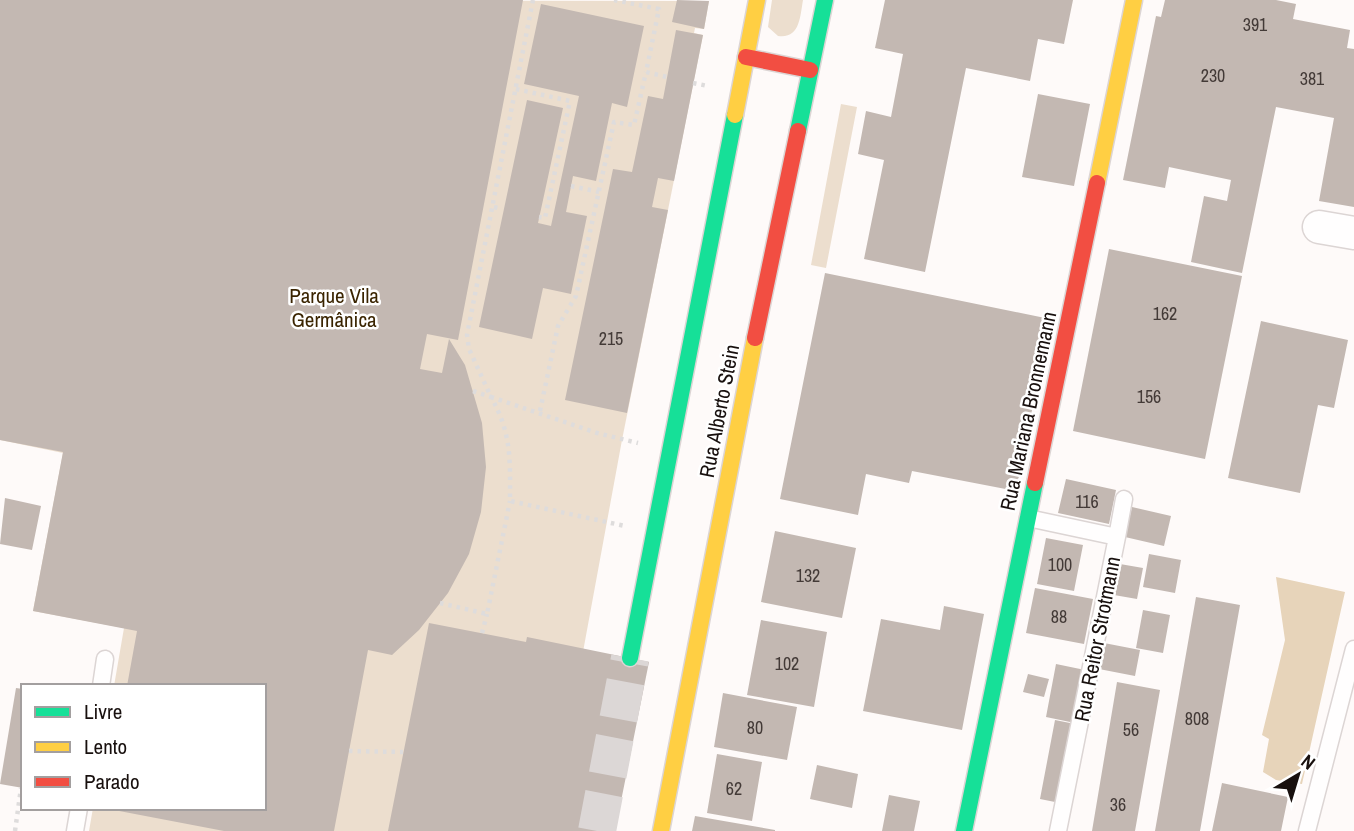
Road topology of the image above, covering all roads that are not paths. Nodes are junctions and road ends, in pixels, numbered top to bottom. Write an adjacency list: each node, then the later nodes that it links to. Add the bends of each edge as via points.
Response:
1 (757, 0): 4 (street, Rua Alberto Stein)
2 (825, 0): 5 (street, Rua Alberto Stein)
3 (1133, 0): 9 (street, Rua Mariana Bronnemann)
4 (746, 57): 5 (street); 12 (street, Rua Alberto Stein)
5 (810, 70): 17 (street, Rua Alberto Stein)
6 (1319, 227): 7 (street)
7 (1354, 233)
8 (1124, 499): 10 (lane)
9 (1028, 518): 10 (lane, Rua Reitor Strotmann); 18 (street, Rua Mariana Bronnemann)
10 (1117, 537): 19 (lane, Rua Reitor Strotmann)
11 (1354, 649): 20 (lane)
12 (630, 658)
13 (105, 659): 14 (lane)
14 (100, 684)
15 (79, 810): 16 (lane)
16 (75, 831)
17 (661, 831)
18 (964, 831)
19 (1058, 831)
20 (1307, 831)

